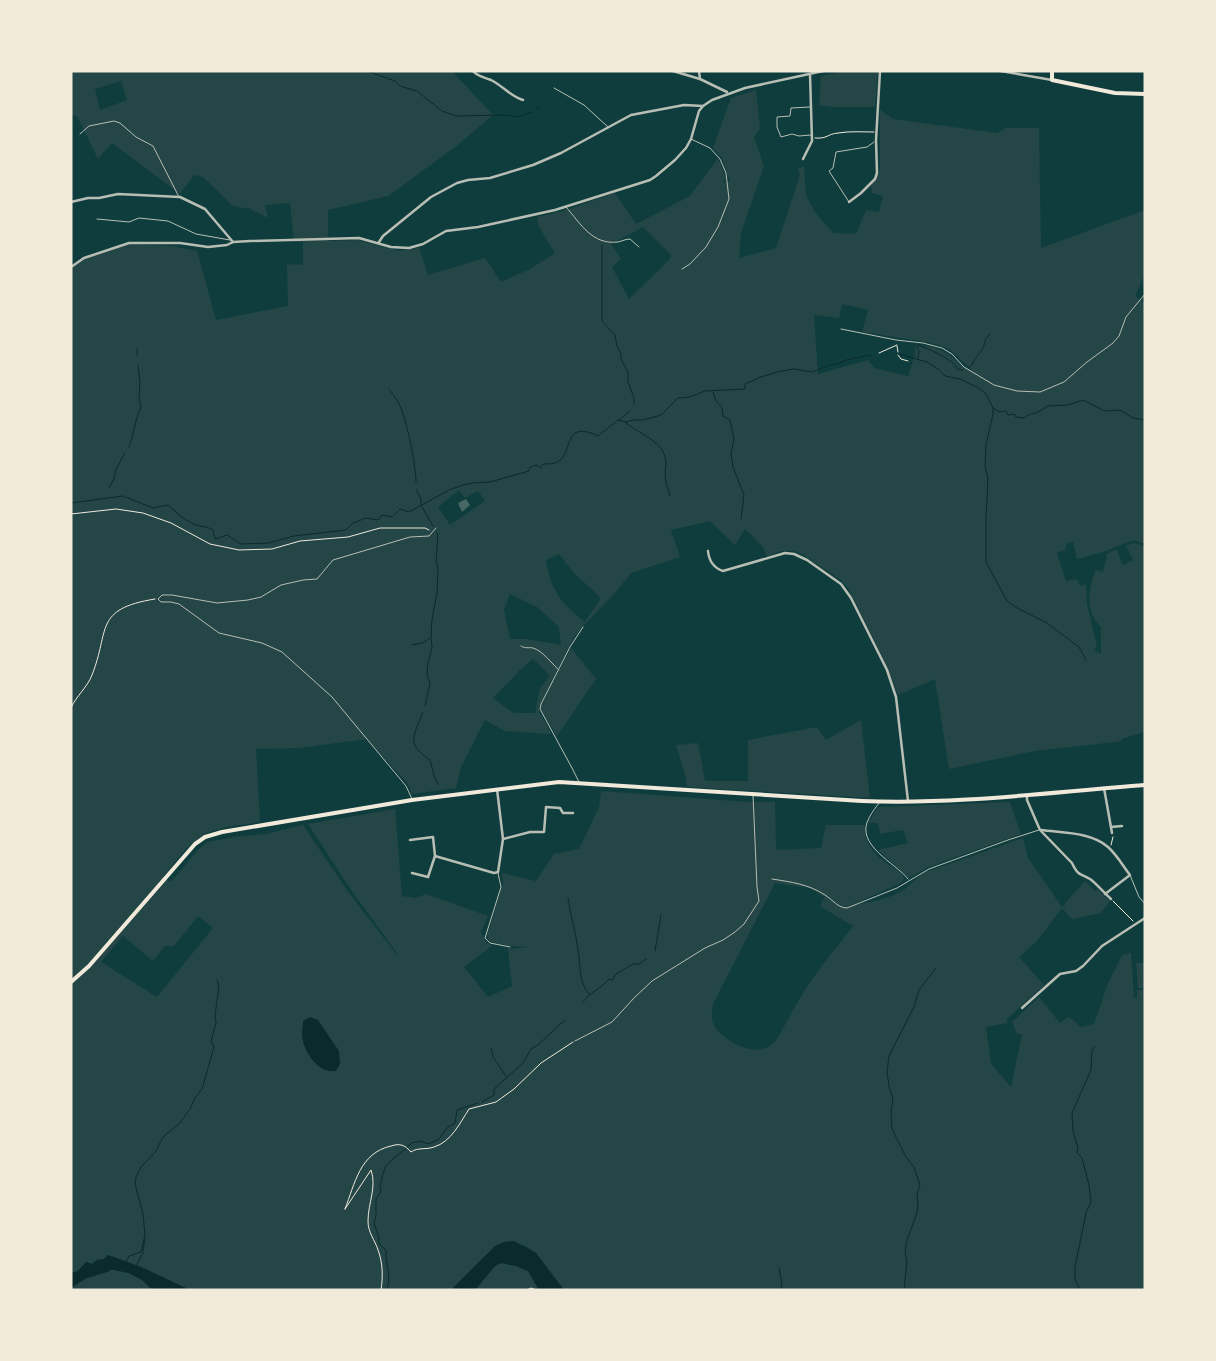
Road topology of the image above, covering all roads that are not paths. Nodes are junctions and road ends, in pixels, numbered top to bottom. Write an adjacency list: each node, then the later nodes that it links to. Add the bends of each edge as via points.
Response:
1 (473, 71): 14 (street)
2 (673, 71): 9 (street)
3 (698, 71): 9 (street)
4 (823, 71): 8 (street)
5 (880, 71): 21 (street)
6 (1002, 71): 10 (street)
7 (1052, 71): 10 (main road)
8 (810, 74): 12 (street); 16 (street)
9 (700, 79): 12 (street)
10 (1052, 80): 13 (main road, via 1115,93)
11 (554, 88): 17 (lane, via 584,104)
12 (728, 93): 15 (street)
13 (1145, 94)
14 (523, 100)
15 (703, 106): 17 (street, via 649,110 622,118); 20 (street)
16 (811, 107): 19 (street); 19 (lane, via 790,108 790,116 777,117 777,127 781,137 792,134)
17 (608, 127): 29 (street, via 533,165 490,178 457,183 432,197 383,236)
18 (80, 134): 23 (lane, via 89,126 114,121 120,123 153,146)
19 (812, 137): 22 (street)
20 (691, 139): 26 (street, via 679,156 653,179); 32 (lane, via 711,149 720,158 726,173 729,199 706,247)
21 (876, 140): 25 (street, via 877,175); 25 (lane, via 867,147 836,152 833,168 829,171)
22 (803, 159)
23 (180, 197): 24 (street, via 118,194); 28 (street, via 205,209)
24 (71, 202)
25 (849, 202)
26 (565, 206): 29 (street, via 478,227 446,231 409,248); 30 (lane, via 591,236 614,242 630,239)
27 (98, 219): 28 (lane, via 168,221 196,234)
28 (232, 241): 29 (street, via 359,238); 31 (street, via 228,245 208,247 180,243 129,243 84,258)
29 (379, 243)
30 (638, 247)
31 (71, 267)
32 (682, 269)
33 (1145, 294): 34 (lane, via 1126,318 1115,341 1064,382 1042,391 1023,392 998,387 964,366 945,349)
34 (841, 329)
35 (436, 528): 46 (lane, via 429,536 410,537 333,560 317,579 280,585 257,598 218,603 172,594 158,599 184,607 219,633 262,643 282,652 332,696 406,786)
36 (708, 552): 48 (street, via 712,563 723,571 785,553 794,554 838,581 846,590 887,670 896,697)
37 (584, 626): 39 (lane)
38 (521, 646): 39 (lane, via 538,651)
39 (559, 670): 40 (lane, via 540,709)
40 (579, 783): 43 (main road); 44 (main road)
41 (1145, 785): 42 (main road)
42 (1104, 788): 45 (main road); 51 (street)
43 (497, 789): 46 (main road); 54 (street)
44 (753, 794): 47 (main road); 69 (lane, via 759,901 744,924 652,981 612,1022)
45 (1027, 795): 48 (main road); 52 (street)
46 (412, 800): 67 (main road, via 205,837 192,847 89,966)
47 (880, 801): 48 (main road); 61 (lane, via 867,821 868,839 877,852)
48 (908, 801)
49 (573, 813): 54 (street, via 546,807 544,832)
50 (1122, 826): 51 (street)
51 (1112, 827): 53 (street)
52 (1040, 830): 59 (street, via 1098,840 1110,848); 61 (lane, via 936,866); 62 (street, via 1075,870)
53 (1112, 833)
54 (503, 839): 57 (street)
55 (410, 840): 56 (street, via 433,837)
56 (435, 856): 57 (street); 58 (street, via 428,877)
57 (498, 872): 66 (lane, via 501,887 485,938 490,943)
58 (412, 873)
59 (1130, 875): 62 (street); 64 (lane)
60 (772, 879): 61 (lane, via 812,888 841,908 888,892)
61 (908, 880)
62 (1106, 894): 63 (street)
63 (1111, 899)
64 (1145, 904)
65 (1145, 918): 68 (street, via 1102,946 1076,971 1060,974)
66 (510, 947)
67 (71, 982)
68 (1022, 1008)
69 (575, 1041)

